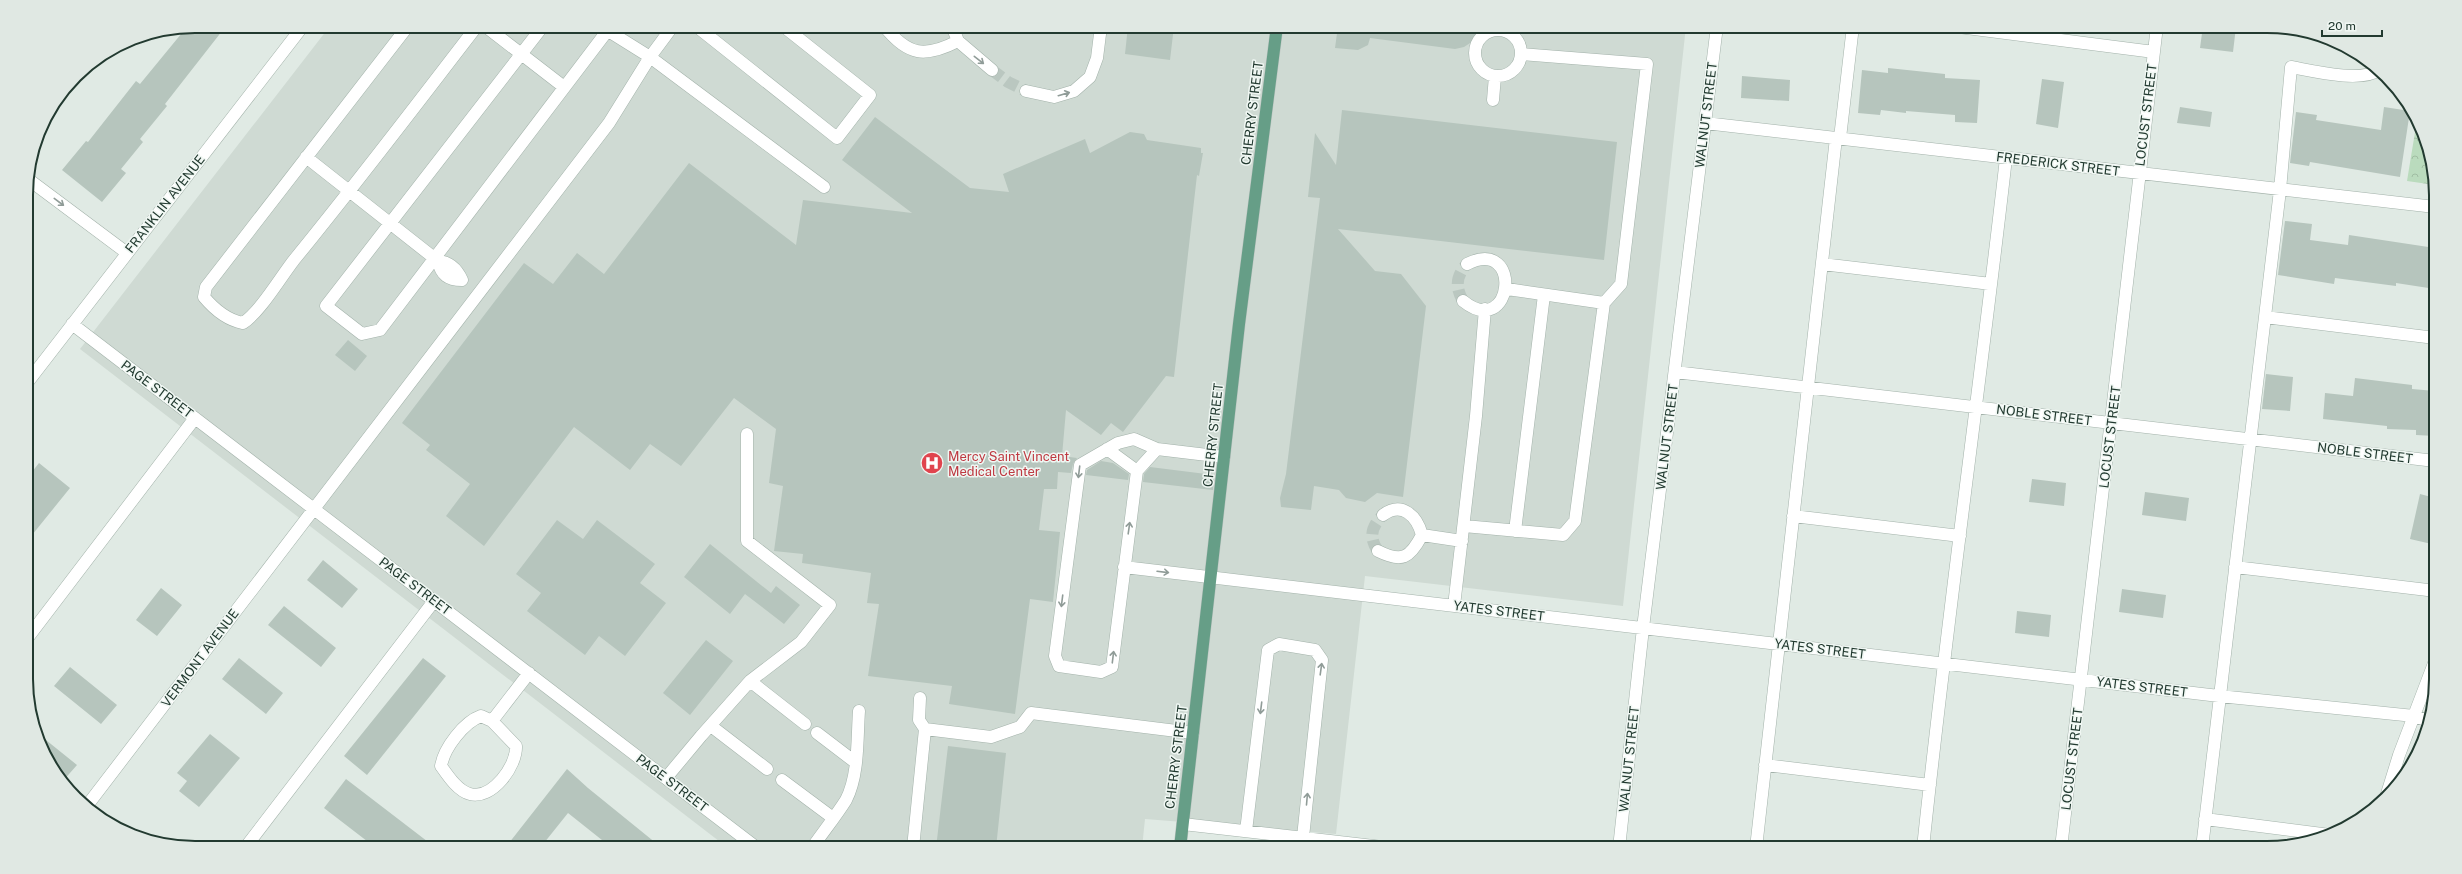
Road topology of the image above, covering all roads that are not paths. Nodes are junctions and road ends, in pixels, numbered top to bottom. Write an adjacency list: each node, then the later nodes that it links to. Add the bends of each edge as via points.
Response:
1 (298, 33): 43 (street, FRANKLIN AVENUE)
2 (403, 33): 34 (street)
3 (471, 33): 40 (street)
4 (494, 33): 23 (street)
5 (538, 33): 23 (street)
6 (603, 33): 29 (street)
7 (614, 33): 25 (street)
8 (668, 33): 25 (street, VERMONT AVENUE)
9 (705, 33): 10 (street, via 837,138 870,95)
10 (792, 33)
11 (890, 33): 21 (street, via 902,46 922,54 940,50)
12 (955, 33): 21 (street)
13 (1100, 33): 30 (street, one-way to 13, via 1054,97 1074,91 1090,77 1097,58)
14 (1276, 33): 67 (main road, CHERRY STREET)
15 (1491, 33): 28 (street, via 1485,35 1476,48 1476,55 1482,69)
16 (1508, 33): 24 (street, via 1518,42)
17 (1716, 33): 32 (street, WALNUT STREET)
18 (1852, 33): 33 (street)
19 (2006, 33): 22 (street)
20 (2156, 33): 22 (street, LOCUST STREET)
21 (958, 41): 26 (street, one-way to 26)
22 (2154, 52): 36 (street, LOCUST STREET)
23 (521, 54): 29 (street); 42 (street)
24 (1521, 54): 28 (street, via 1515,70 1502,76); 52 (street, via 1647,64 1621,284)
25 (650, 57): 38 (street); 49 (street, VERMONT AVENUE, via 609,123)
26 (992, 70)
27 (2374, 73): 39 (street, via 2352,76 2291,67)
28 (1495, 76): 31 (street)
29 (564, 87): 44 (street)
30 (1026, 91)
31 (1493, 100)
32 (1705, 123): 33 (street, FREDERICK STREET); 57 (street, WALNUT STREET)
33 (1838, 138): 35 (street, FREDERICK STREET); 46 (street)
34 (306, 157): 40 (street); 40 (street, via 206,287 204,297 210,305 232,321 243,323 254,316 274,285)
35 (2006, 158): 36 (street, FREDERICK STREET); 47 (street)
36 (2139, 174): 39 (street, FREDERICK STREET); 62 (street, LOCUST STREET)
37 (33, 183): 43 (street, one-way to 43)
38 (824, 186)
39 (2280, 190): 41 (street, FREDERICK STREET); 54 (street)
40 (350, 191): 42 (street)
41 (2429, 206)
42 (390, 222): 44 (street); 44 (street, via 326,306 362,334 380,330)
43 (127, 254): 55 (street, FRANKLIN AVENUE)
44 (436, 260): 49 (street, via 440,272 452,280 462,280)
45 (1467, 264): 48 (street, via 1483,259 1491,261 1504,272)
46 (1822, 264): 47 (street); 59 (street)
47 (1991, 284): 60 (street)
48 (1507, 289): 50 (street); 53 (street, via 1499,303)
49 (480, 293): 70 (street, VERMONT AVENUE)
50 (1544, 295): 52 (street); 74 (street)
51 (1463, 301): 53 (street, via 1477,309)
52 (1604, 303): 74 (street, via 1575,520 1563,535)
53 (1484, 309): 73 (street)
54 (2265, 317): 56 (street); 64 (street)
55 (72, 324): 58 (street, FRANKLIN AVENUE); 61 (street, PAGE STREET)
56 (2429, 337)
57 (1676, 372): 59 (street, NOBLE STREET); 85 (street, WALNUT STREET)
58 (33, 375)
59 (1808, 388): 60 (street, NOBLE STREET); 72 (street)
60 (1977, 408): 62 (street, NOBLE STREET); 76 (street)
61 (196, 418): 70 (street, PAGE STREET); 86 (street)
62 (2112, 423): 64 (street, NOBLE STREET); 91 (street, LOCUST STREET)
63 (747, 434): 92 (street, via 747,541 830,605 802,642)
64 (2251, 440): 68 (street, NOBLE STREET); 80 (street)
65 (1107, 449): 66 (street, via 1134,439); 69 (street); 79 (street, one-way to 79, via 1080,465 1055,656 1059,666 1101,672 1112,667)
66 (1157, 449): 67 (street); 69 (street)
67 (1224, 457): 81 (main road, CHERRY STREET)
68 (2429, 460)
69 (1137, 471): 79 (street, one-way to 69)
70 (314, 510): 83 (street, PAGE STREET); 111 (street, VERMONT AVENUE)
71 (1383, 514): 75 (street, via 1391,509 1412,515 1419,524)
72 (1793, 516): 76 (street); 87 (street)
73 (1464, 526): 74 (street); 77 (street)
74 (1515, 531)
75 (1422, 536): 77 (street); 78 (street, via 1408,555 1400,558 1390,557)
76 (1960, 536): 88 (street)
77 (1462, 541): 84 (street)
78 (1378, 551)
79 (1124, 567): 81 (street, YATES STREET, one-way to 81)
80 (2235, 567): 82 (street); 93 (street)
81 (1211, 578): 84 (street, YATES STREET); 103 (main road, CHERRY STREET)
82 (2429, 590)
83 (434, 601): 89 (street, PAGE STREET); 118 (street)
84 (1454, 606): 85 (street, YATES STREET)
85 (1643, 628): 87 (street, YATES STREET); 124 (street, WALNUT STREET)
86 (33, 631)
87 (1779, 644): 88 (street, YATES STREET); 105 (street)
88 (1942, 663): 91 (street, YATES STREET); 110 (street)
89 (529, 673): 98 (street); 107 (street, PAGE STREET)
90 (2429, 676): 96 (street)
91 (2081, 680): 93 (street, YATES STREET); 127 (street, LOCUST STREET)
92 (750, 681): 99 (street); 100 (street)
93 (2219, 696): 96 (street, YATES STREET); 113 (street)
94 (920, 698): 101 (street, via 919,720)
95 (859, 711): 104 (street)
96 (2414, 716): 97 (street, YATES STREET); 109 (street)
97 (2424, 719)
98 (492, 722): 98 (street, via 481,716 473,719 443,757 441,766 450,779 469,794 485,794 498,783 512,764 516,753 516,746)
99 (805, 724)
100 (711, 726): 106 (street); 107 (street)
101 (925, 729): 103 (street, via 991,737 1020,727 1031,713); 121 (street)
102 (817, 733): 104 (street)
103 (1193, 733): 114 (main road, CHERRY STREET)
104 (855, 762): 112 (street, via 846,799)
105 (1765, 765): 110 (street); 125 (street)
106 (767, 769)
107 (666, 778): 119 (street, PAGE STREET)
108 (782, 780): 112 (street)
109 (2390, 784)
110 (1930, 785): 126 (street)
111 (90, 802)
112 (833, 818): 120 (street)
113 (2205, 819): 116 (street); 128 (street)
114 (1183, 824): 115 (street); 122 (main road, CHERRY STREET)
115 (1246, 831): 117 (street); 117 (street, one-way to 115, via 1322,660 1314,650 1279,644 1268,650)
116 (2317, 832)
117 (1303, 838): 123 (street)
118 (249, 841)
119 (748, 841)
120 (817, 841)
121 (914, 841)
122 (1181, 841)
123 (1317, 841)
124 (1620, 841)
125 (1757, 841)
126 (1924, 841)
127 (2062, 841)
128 (2203, 841)

